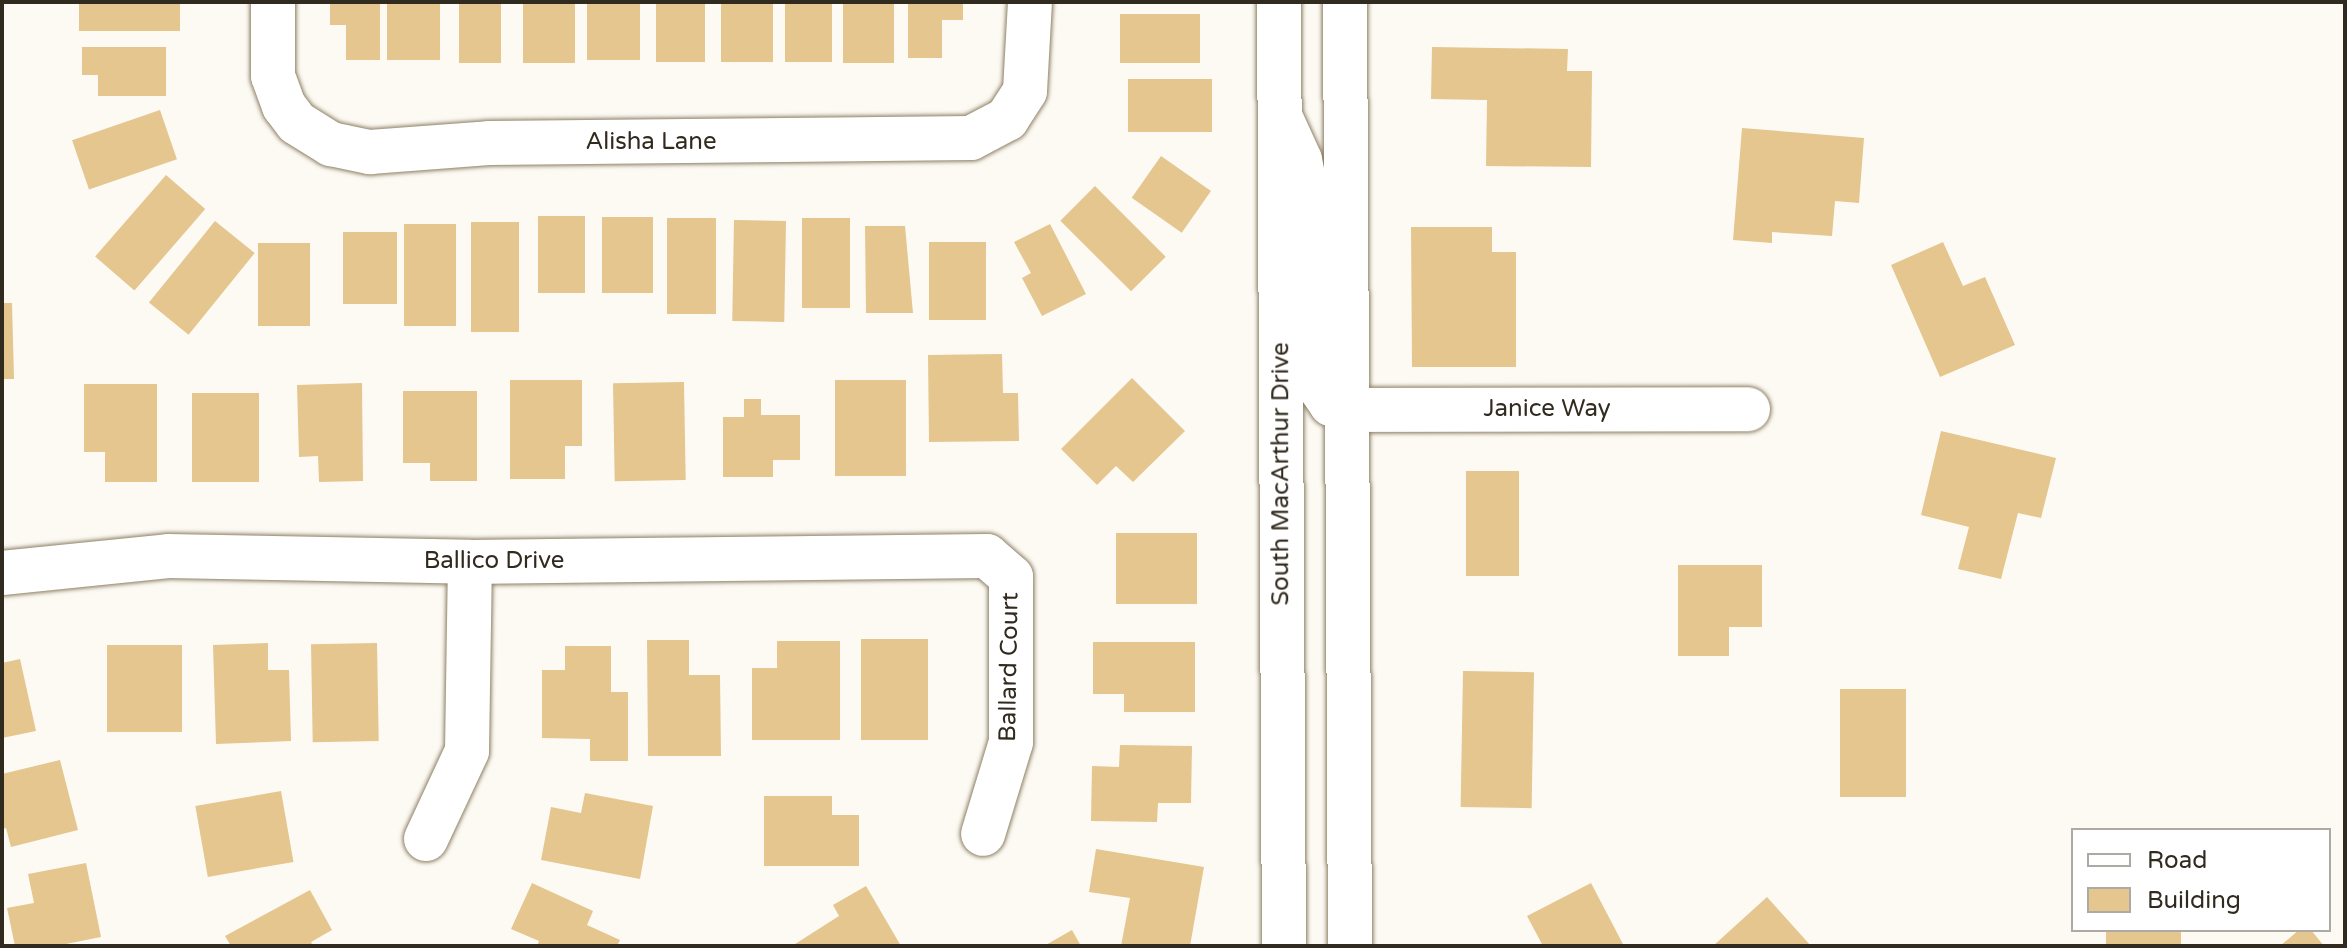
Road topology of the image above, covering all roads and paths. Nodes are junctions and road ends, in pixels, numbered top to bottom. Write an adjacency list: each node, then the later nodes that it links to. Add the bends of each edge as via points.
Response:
1 (273, 2): 2 (street, Alisha Lane, via 273,76 297,123 331,144 370,152 489,143 971,138 1007,119 1025,91)
2 (1030, 2)
3 (1279, 2): 5 (street, South MacArthur Drive)
4 (1345, 2): 7 (street)
5 (1279, 114): 7 (street, via 1300,160 1309,206 1313,378 1325,398); 13 (street, South MacArthur Drive)
6 (1748, 409): 7 (street, Janice Way)
7 (1347, 410): 14 (street)
8 (987, 556): 9 (street, Ballico Drive); 11 (street, Ballard Court, via 1011,577 1011,742)
9 (470, 562): 10 (street, Ballico Drive, via 168,556); 12 (street, via 467,751)
10 (2, 573)
11 (983, 834)
12 (426, 839)
13 (1284, 946)
14 (1350, 946)

